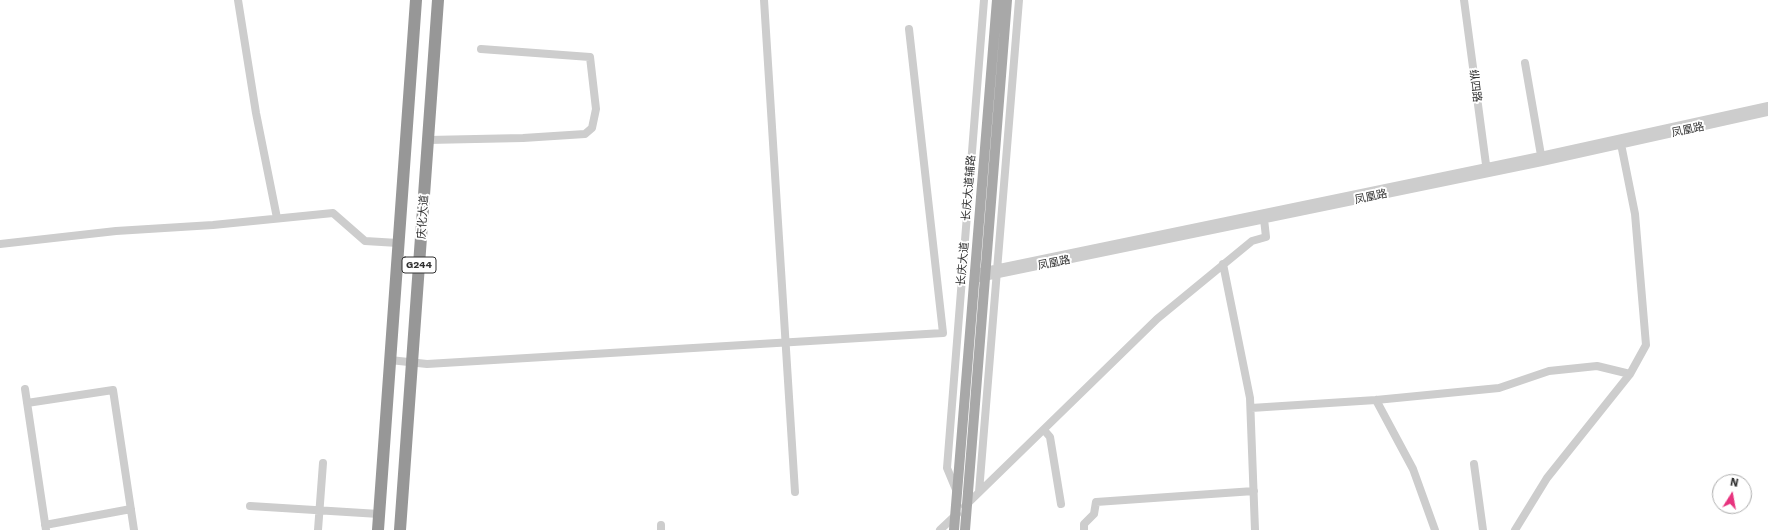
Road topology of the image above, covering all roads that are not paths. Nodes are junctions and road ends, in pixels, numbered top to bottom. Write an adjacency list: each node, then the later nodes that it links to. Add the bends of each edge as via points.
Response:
1 (238, 0): 20 (street, via 256,113)
2 (416, 0): 22 (highway, 庆化大道 / G244)
3 (438, 0): 16 (highway, 庆化大道 / G244)
4 (764, 0): 28 (street)
5 (984, 0): 42 (street, 长庆大道辅路, via 947,468)
6 (996, 0): 27 (main road, 长庆大道)
7 (1007, 0): 26 (main road)
8 (1019, 0): 25 (street)
9 (1464, 0): 19 (street, 纵四路)
10 (1468, 0): 19 (street, 纵四路)
11 (909, 29): 28 (street, via 943,333)
12 (482, 49): 16 (street, via 590,57 596,109 592,128 585,134)
13 (1525, 63): 18 (street)
14 (1768, 106): 18 (street, 凤凰路)
15 (1768, 112): 17 (street, 凤凰路)
16 (428, 140): 30 (highway, 庆化大道 / G244)
17 (1621, 144): 18 (street, 凤凰路); 31 (street, via 1635,214 1646,345)
18 (1541, 159): 19 (street, 凤凰路)
19 (1489, 169): 21 (street, 凤凰路); 25 (street, 凤凰路)
20 (277, 218): 22 (street, via 333,213 365,241); 23 (street, via 116,231)
21 (1264, 219): 24 (street, via 1266,237 1252,241); 25 (street, 凤凰路)
22 (398, 243): 29 (highway, 庆化大道 / G244)
23 (0, 244)
24 (1223, 264): 35 (street); 36 (street, via 1157,319)
25 (998, 271): 26 (street, 凤凰路); 41 (street)
26 (986, 274): 27 (street, 凤凰路); 43 (main road)
27 (974, 276): 42 (main road, 长庆大道)
28 (786, 343): 30 (street); 40 (street)
29 (390, 360): 30 (street); 48 (highway, 庆化大道 / G244)
30 (413, 363): 54 (highway, 庆化大道 / G244)
31 (1630, 374): 33 (street, via 1597,366 1549,371 1499,388); 62 (street, via 1546,478)
32 (25, 389): 34 (street)
33 (1376, 400): 35 (street); 60 (street, via 1413,469)
34 (27, 403): 46 (street, via 113,390); 50 (street)
35 (1251, 408): 39 (street)
36 (1044, 430): 41 (street); 44 (street, via 1050,437)
37 (323, 463): 47 (street)
38 (1474, 464): 61 (street)
39 (1254, 491): 58 (street, via 1096,502 1094,514 1084,524); 59 (street)
40 (795, 492)
41 (980, 492): 43 (street)
42 (957, 493): 49 (main road, 长庆大道)
43 (967, 504): 49 (street); 57 (main road)
44 (1062, 504)
45 (250, 506): 47 (street)
46 (130, 509): 50 (street); 51 (street)
47 (319, 511): 48 (street); 52 (street)
48 (379, 514): 53 (highway, 庆化大道 / G244)
49 (955, 516): 55 (street); 56 (main road, 长庆大道)
50 (46, 527)
51 (134, 530)
52 (318, 530)
53 (378, 530)
54 (400, 530)
55 (940, 530)
56 (954, 530)
57 (965, 530)
58 (1084, 530)
59 (1256, 530)
60 (1435, 530)
61 (1483, 530)
62 (1515, 530)

